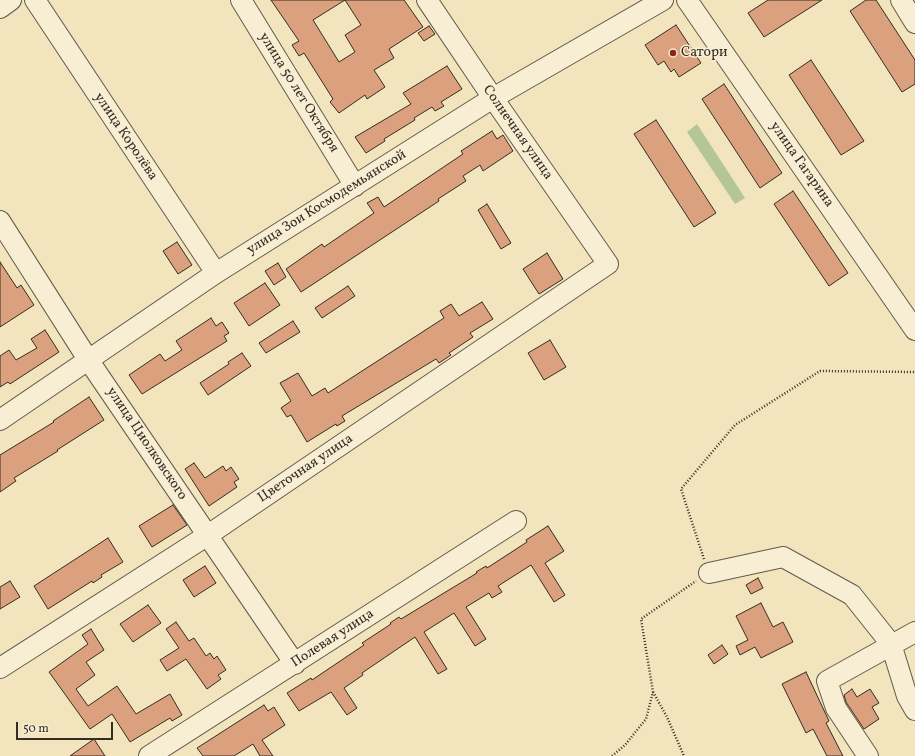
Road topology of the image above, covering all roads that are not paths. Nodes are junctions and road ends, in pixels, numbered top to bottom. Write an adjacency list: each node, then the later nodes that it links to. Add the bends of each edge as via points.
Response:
1 (11, 0): 8 (street)
2 (35, 0): 14 (street, улица Королёва)
3 (241, 0): 11 (street, улица 50 лет Октября)
4 (427, 0): 10 (street, Солнечная улица)
5 (662, 0): 10 (street, улица Зои Космодемьянской)
6 (687, 0): 15 (street, улица Гагарина)
7 (901, 0): 9 (street)
8 (0, 8)
9 (915, 23)
10 (492, 98): 11 (street, улица Зои Космодемьянской); 13 (street, Солнечная улица)
11 (355, 186): 14 (street, улица Зои Космодемьянской)
12 (0, 221): 16 (street, улица Циолковского)
13 (608, 264): 19 (street, Цветочная улица)
14 (216, 273): 16 (street, улица Зои Космодемьянской)
15 (915, 330)
16 (89, 361): 17 (street, улица Зои Космодемьянской); 19 (street, улица Циолковского)
17 (0, 420)
18 (516, 521): 23 (street, Полевая улица)
19 (208, 535): 23 (street, улица Циолковского); 24 (street, Цветочная улица)
20 (709, 572): 22 (street, via 783,557 852,595)
21 (915, 632): 22 (street)
22 (891, 644): 25 (street, via 907,696); 27 (street, via 827,681 836,708)
23 (295, 664): 26 (street, Полевая улица)
24 (0, 668)
25 (915, 710)
26 (149, 756)
27 (868, 756)

